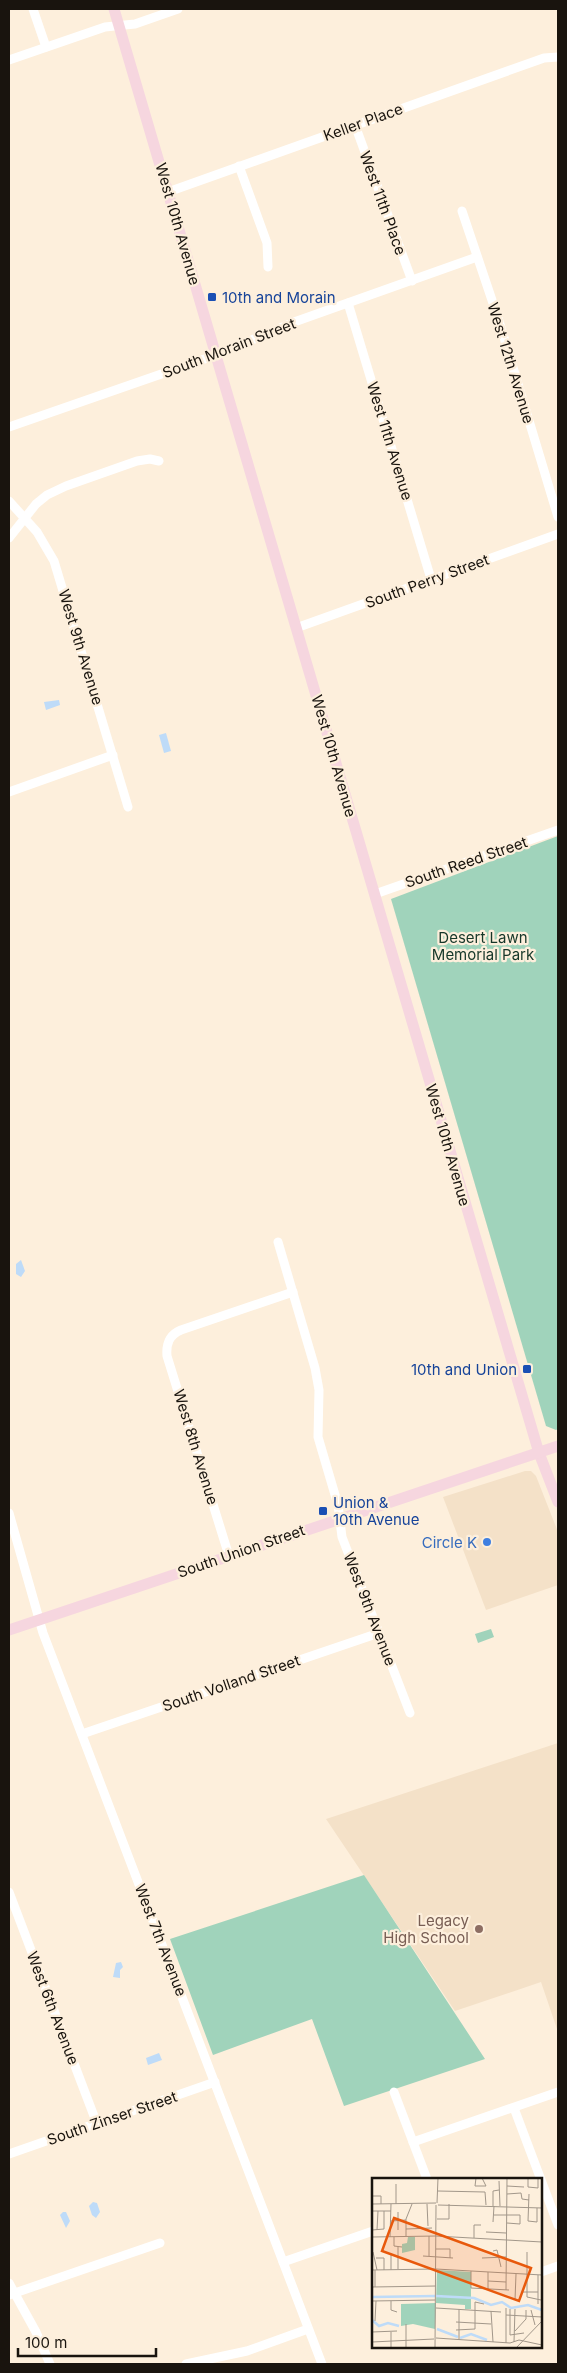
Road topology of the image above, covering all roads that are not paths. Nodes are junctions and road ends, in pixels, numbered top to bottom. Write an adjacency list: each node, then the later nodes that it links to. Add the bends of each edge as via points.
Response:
1 (33, 9): 5 (street)
2 (114, 9): 4 (main road, West 10th Avenue)
3 (178, 9): 4 (street, via 135,24)
4 (119, 25): 5 (street, via 105,26); 10 (main road, West 10th Avenue)
5 (46, 47): 7 (street)
6 (558, 56): 8 (street, Keller Place, via 544,58)
7 (9, 60)
8 (355, 125): 9 (street, Keller Place); 14 (street, West 11th Place)
9 (240, 166): 10 (street, Keller Place); 13 (street, via 267,243)
10 (168, 192): 16 (main road, West 10th Avenue)
11 (462, 211): 12 (street, West 12th Avenue)
12 (478, 257): 14 (street, South Morain Street); 20 (street, West 12th Avenue)
13 (268, 267)
14 (412, 281): 15 (street, South Morain Street)
15 (348, 303): 16 (street, South Morain Street); 24 (street, West 11th Avenue)
16 (216, 355): 17 (street, South Morain Street); 25 (main road, West 10th Avenue)
17 (9, 427)
18 (160, 461): 21 (street, via 137,461 66,486 36,504)
19 (9, 501): 21 (street, West 9th Avenue)
20 (558, 516)
21 (24, 518): 23 (street); 26 (street, West 9th Avenue, via 47,546 54,561)
22 (558, 534): 24 (street, South Perry Street)
23 (9, 538)
24 (431, 579): 25 (street, South Perry Street)
25 (296, 628): 30 (main road, West 10th Avenue)
26 (113, 755): 27 (street); 28 (street, West 9th Avenue)
27 (9, 792)
28 (128, 807)
29 (558, 830): 30 (street, South Reed Street)
30 (375, 894): 34 (main road, West 10th Avenue)
31 (278, 1242): 32 (street, West 9th Avenue)
32 (293, 1292): 37 (street, West 9th Avenue, via 316,1368 318,1437); 38 (street, West 8th Avenue, via 181,1330 170,1339 167,1356)
33 (558, 1446): 34 (main road, South Union Street)
34 (539, 1453): 35 (main road, West 10th Avenue); 37 (main road, South Union Street)
35 (558, 1502)
36 (9, 1513): 39 (street, West 7th Avenue)
37 (340, 1518): 38 (main road, South Union Street); 41 (street, West 9th Avenue, via 342,1536)
38 (229, 1556): 39 (main road, South Union Street)
39 (40, 1619): 40 (main road, South Union Street); 43 (street, West 7th Avenue)
40 (9, 1630)
41 (379, 1633): 42 (street, West 9th Avenue); 43 (street, South Volland Street)
42 (410, 1713)
43 (82, 1734): 45 (street, West 7th Avenue)
44 (9, 1892): 49 (street, West 6th Avenue)
45 (215, 2082): 49 (street, South Zinser Street); 58 (street, West 7th Avenue)
46 (394, 2092): 50 (street)
47 (558, 2092): 48 (street)
48 (514, 2108): 50 (street); 53 (street)
49 (97, 2124): 51 (street, South Zinser Street)
50 (413, 2142): 52 (street)
51 (9, 2154)
52 (427, 2178)
53 (541, 2178)
54 (542, 2180): 55 (street)
55 (557, 2219)
56 (372, 2231): 58 (street)
57 (160, 2243): 62 (street)
58 (283, 2262): 63 (street, West 7th Avenue)
59 (558, 2266): 60 (street)
60 (542, 2272)
61 (9, 2283): 62 (street)
62 (11, 2294): 64 (street, via 36,2332)
63 (308, 2329): 65 (street, via 247,2351); 66 (street, West 7th Avenue)
64 (50, 2364)
65 (186, 2364)
66 (322, 2364)

